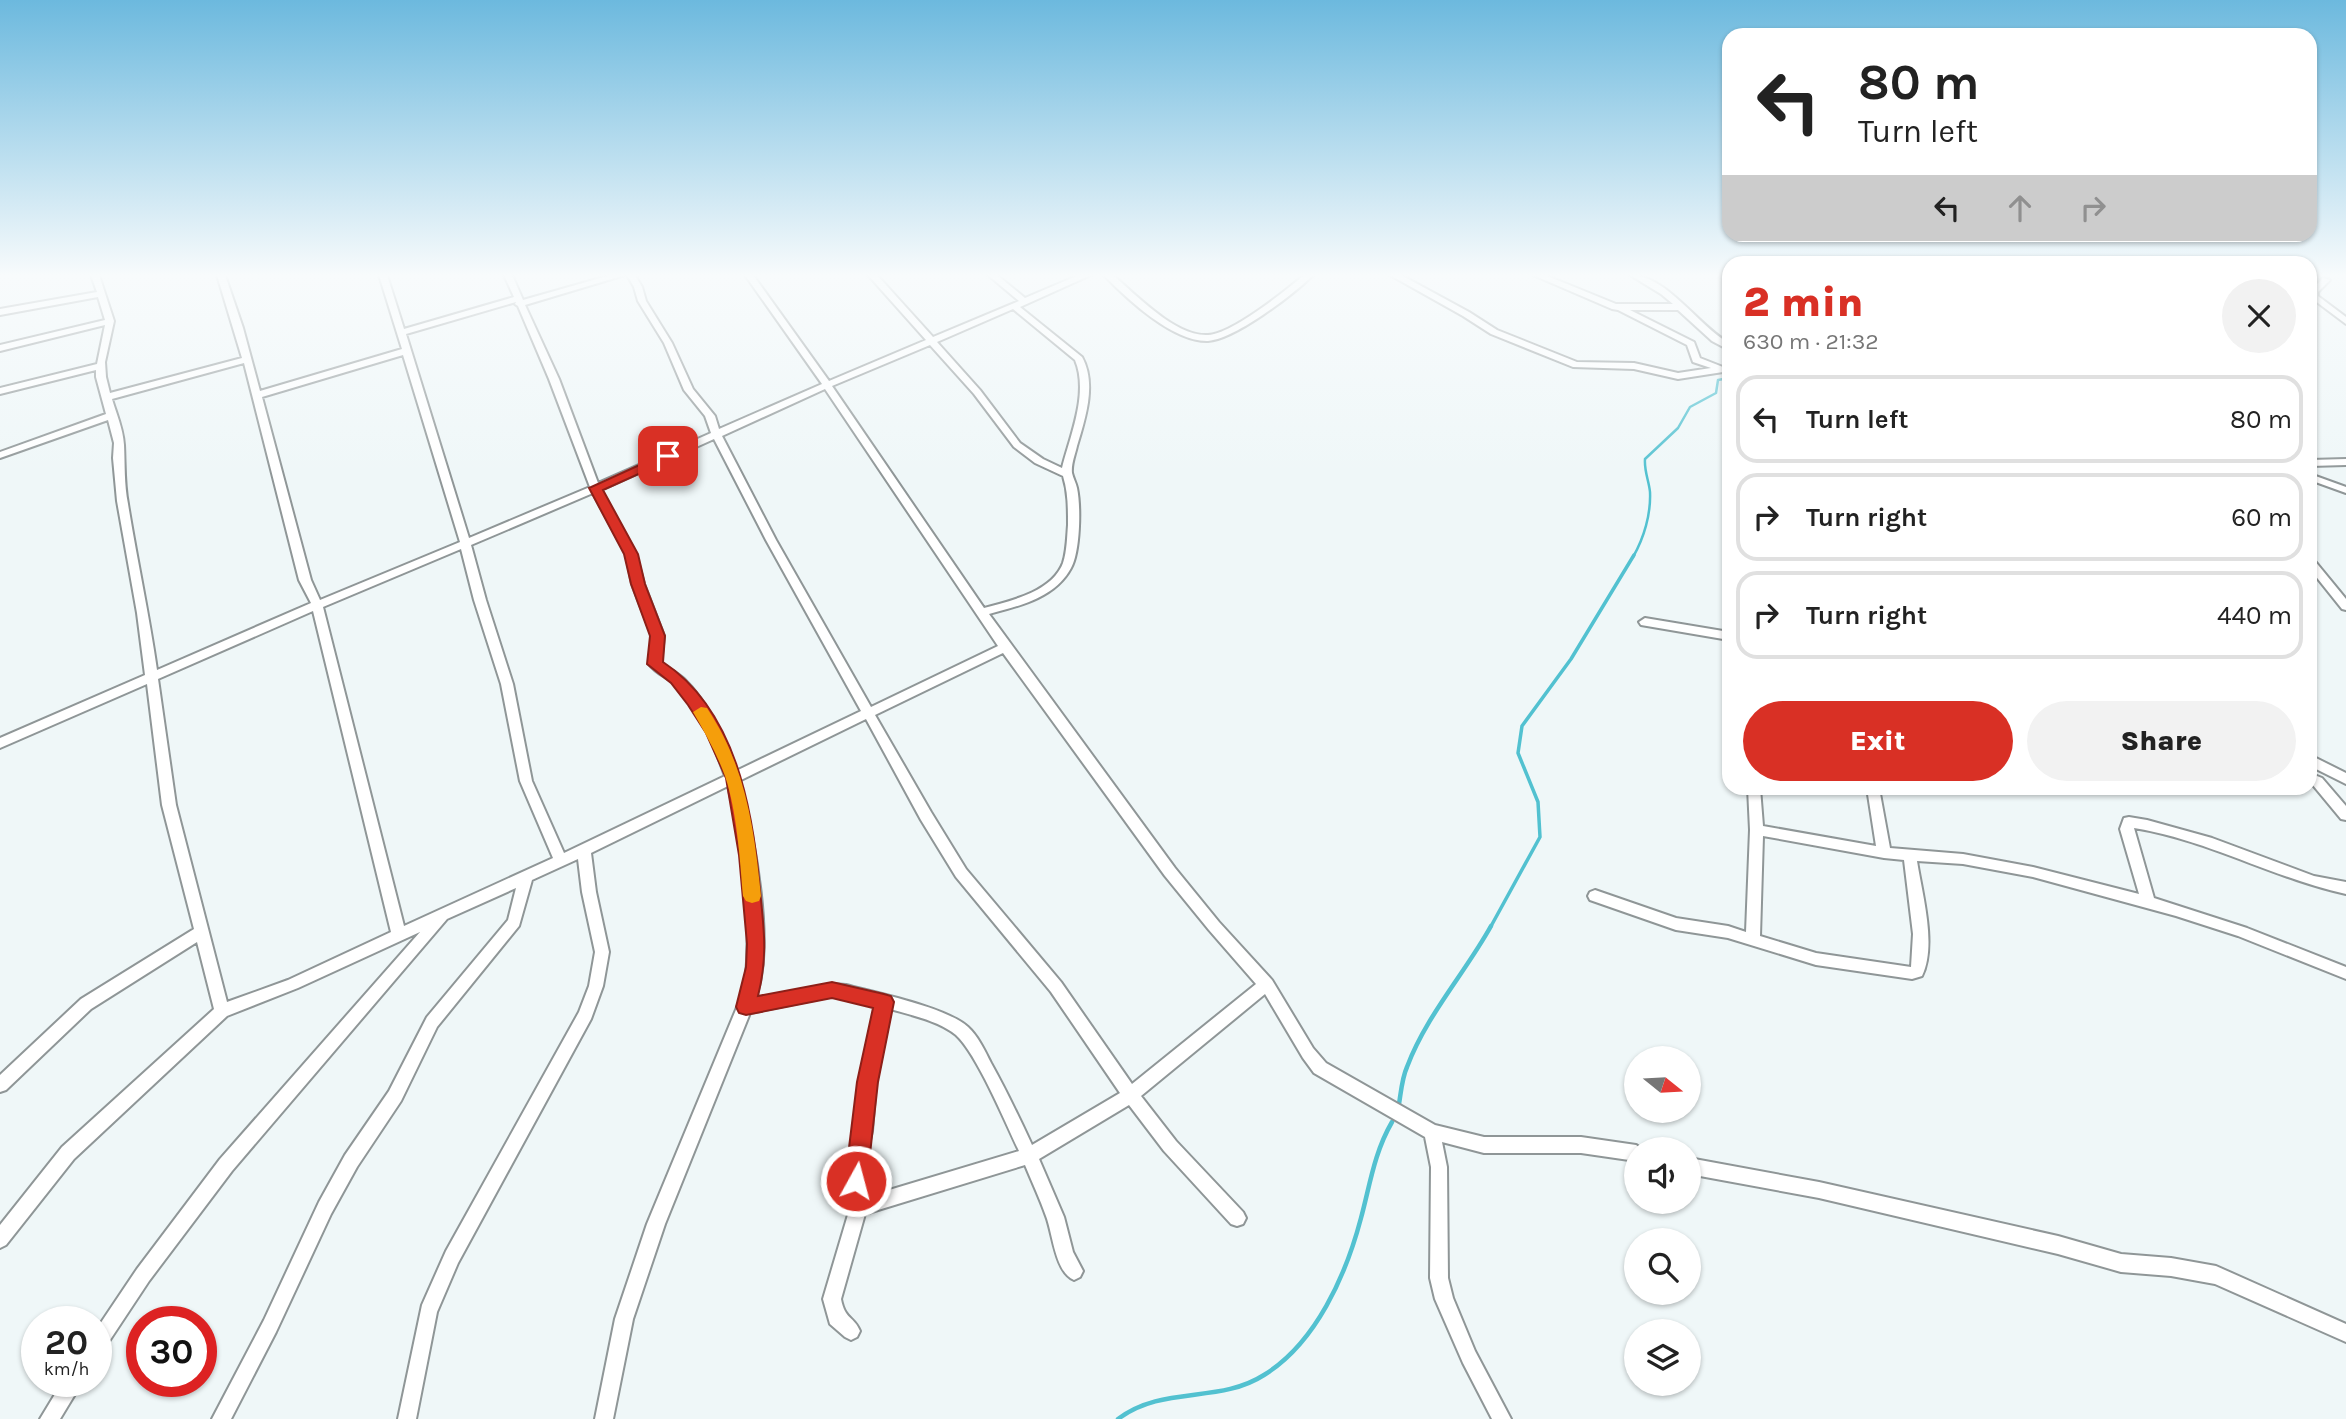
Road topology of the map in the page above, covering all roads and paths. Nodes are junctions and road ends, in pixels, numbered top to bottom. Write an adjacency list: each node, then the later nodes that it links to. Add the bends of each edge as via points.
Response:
1 (28, 341): 13 (street)
2 (106, 341): 16 (street)
3 (241, 341): 15 (street)
4 (403, 341): 14 (street)
5 (537, 341): 30 (street)
6 (667, 341): 24 (street)
7 (796, 341): 19 (street)
8 (934, 341): 12 (street)
9 (1060, 341): 28 (street, via 1083,366 1082,403)
10 (1517, 341): 18 (street, via 1576,365 1634,366 1678,376)
11 (1686, 341): 17 (street, via 1696,360)
12 (930, 343): 19 (street); 28 (street, via 977,392 1017,445)
13 (0, 348)
14 (406, 351): 21 (street); 32 (street)
15 (247, 359): 21 (street); 22 (street)
16 (101, 366): 20 (street); 22 (street)
17 (1722, 370)
18 (1722, 371)
19 (827, 385): 24 (street); 36 (street)
20 (0, 391)
21 (257, 394): 34 (street, via 305,580)
22 (107, 397): 23 (street)
23 (113, 415): 25 (street); 40 (street)
24 (716, 434): 30 (street); 41 (street)
25 (0, 455)
26 (2346, 462): 27 (street)
27 (2317, 463)
28 (1067, 474): 36 (street, via 1073,505 1066,569 1028,600)
29 (2317, 480): 31 (street)
30 (595, 488): 32 (street); 44 (street, via 631,554 658,636 655,664 677,679 694,701 714,731)
31 (2346, 490)
32 (466, 544): 34 (street); 55 (street, via 510,695 526,781)
33 (2317, 571): 35 (street)
34 (317, 605): 40 (street); 62 (street)
35 (2346, 606)
36 (983, 612): 39 (street)
37 (1645, 622): 38 (street)
38 (1722, 635)
39 (1005, 647): 41 (street); 65 (street, via 1164,865)
40 (151, 678): 42 (street); 61 (street, via 170,806)
41 (868, 713): 44 (street); 70 (street, via 961,873 1056,987)
42 (0, 743)
43 (2317, 764): 46 (street)
44 (734, 778): 52 (street); 67 (street, via 748,855 756,944 756,967)
45 (2317, 781): 46 (street)
46 (2346, 781)
47 (2317, 784): 50 (street)
48 (1754, 795): 51 (street)
49 (1874, 795): 53 (street)
50 (2346, 816)
51 (1757, 830): 53 (street); 63 (street)
52 (584, 850): 55 (street); 85 (street, via 602,942 596,986 586,1014 428,1311)
53 (1884, 853): 54 (street)
54 (1910, 857): 59 (street, via 2011,867); 63 (street, via 1920,932 1917,972 1828,962)
55 (560, 860): 56 (street)
56 (526, 876): 60 (street); 84 (street, via 514,922 432,1022 395,1096 351,1161)
57 (2346, 888): 59 (street, via 2313,881 2212,843 2129,822 2127,829)
58 (1595, 896): 63 (street, via 1676,924)
59 (2148, 902): 64 (street)
60 (446, 913): 62 (street); 79 (street, via 226,1165)
61 (201, 932): 68 (street); 69 (street, via 86,1004)
62 (399, 936): 68 (street)
63 (1753, 938)
64 (2346, 973)
65 (1267, 984): 70 (street); 71 (street, via 1320,1068)
66 (884, 1002): 67 (street, via 832,990); 73 (street, via 943,1020 969,1038); 75 (street, via 857,1162)
67 (746, 1007): 86 (street, via 644,1259 624,1318)
68 (222, 1011): 77 (street, via 68,1153)
69 (0, 1085)
70 (1131, 1095): 73 (street); 76 (street)
71 (1432, 1132): 72 (street, via 1484,1145 1581,1145); 87 (street, via 1439,1167 1439,1278 1469,1357)
72 (1624, 1151)
73 (1028, 1156): 75 (street); 78 (street)
74 (1701, 1168): 81 (street, via 1819,1190 2121,1263 2217,1275)
75 (858, 1208): 80 (street, via 832,1299 836,1318)
76 (1237, 1218)
77 (0, 1239)
78 (1074, 1271)
79 (112, 1322)
80 (851, 1331)
81 (2346, 1333)
82 (63, 1397): 83 (street)
83 (49, 1419)
84 (221, 1419)
85 (407, 1419)
86 (604, 1419)
87 (1503, 1419)

